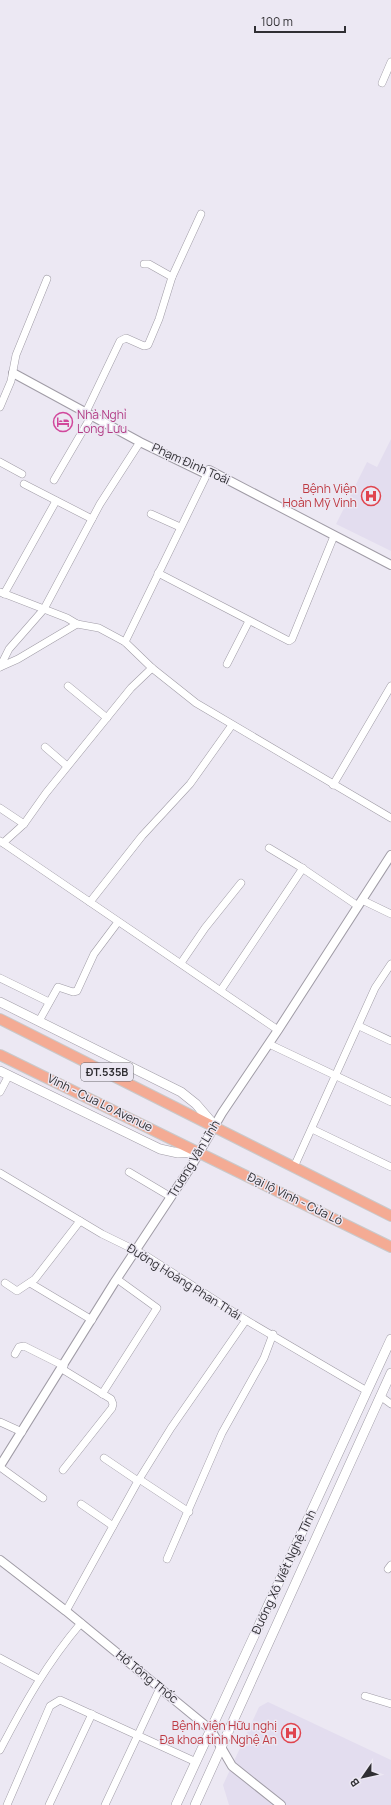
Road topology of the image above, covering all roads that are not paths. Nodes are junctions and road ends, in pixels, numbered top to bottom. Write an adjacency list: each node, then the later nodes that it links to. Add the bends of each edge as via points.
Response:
1 (391, 62): 2 (street)
2 (382, 83)
3 (201, 214): 5 (street)
4 (144, 264): 5 (street)
5 (172, 276): 9 (street, via 148,345 144,346 126,338 120,340)
6 (47, 279): 7 (street, via 16,355)
7 (13, 373): 8 (street); 9 (street, Phạm Đình Toái)
8 (0, 407)
9 (89, 414): 10 (street, Phạm Đình Toái); 14 (street)
10 (140, 442): 12 (street, Phạm Đình Toái, via 204,473); 18 (street)
11 (0, 462): 13 (street)
12 (209, 470): 19 (street); 20 (street, Phạm Đình Toái)
13 (22, 474)
14 (54, 480)
15 (24, 484): 16 (street)
16 (56, 501): 18 (street); 23 (street)
17 (151, 514): 19 (street)
18 (92, 519): 24 (street)
19 (180, 528): 22 (street)
20 (334, 536): 21 (street, Phạm Đình Toái); 25 (street, via 291,640 286,641)
21 (391, 565)
22 (158, 573): 25 (street); 27 (street)
23 (2, 593): 24 (street)
24 (44, 609): 26 (street); 28 (street)
25 (249, 621): 29 (street)
26 (77, 624): 27 (street, via 98,628); 30 (street)
27 (125, 642): 31 (street)
28 (3, 654): 30 (street)
29 (227, 664)
30 (0, 667)
31 (152, 668): 34 (street, via 131,688); 35 (street, via 196,702)
32 (68, 686): 34 (street)
33 (391, 686): 38 (street)
34 (107, 718): 37 (street, via 80,754)
35 (232, 725): 38 (street); 47 (street, via 190,784 142,836)
36 (45, 747): 37 (street)
37 (67, 766): 41 (street)
38 (332, 785): 40 (street)
39 (0, 808): 41 (street)
40 (391, 818)
41 (24, 824): 42 (street)
42 (2, 842): 47 (street)
43 (269, 848): 45 (street)
44 (391, 855): 48 (street, Trương Văn Lĩnh)
45 (303, 868): 48 (street); 54 (street)
46 (241, 883): 51 (street)
47 (90, 902): 50 (street)
48 (360, 903): 49 (street); 60 (street, Trương Văn Lĩnh)
49 (391, 914)
50 (118, 922): 51 (street); 56 (street, via 94,954 77,991 58,987)
51 (181, 964): 54 (street)
52 (390, 968): 59 (street, via 378,982)
53 (0, 978): 56 (street)
54 (220, 990): 60 (street)
55 (0, 1002): 58 (main road)
56 (49, 1002): 58 (street)
57 (0, 1019): 69 (main road, ĐT.535B)
58 (39, 1021): 69 (main road, via 181,1092 196,1104)
59 (359, 1026): 61 (street); 66 (street)
60 (278, 1030): 62 (street, Trương Văn Lĩnh)
61 (391, 1041)
62 (269, 1044): 66 (street); 69 (street, Trương Văn Lĩnh)
63 (0, 1055): 71 (main road, Vinh - Cua Lo Avenue / ĐT.535B)
64 (0, 1071): 65 (main road)
65 (9, 1075): 67 (street); 71 (main road, via 160,1149 178,1153)
66 (336, 1076): 68 (street); 70 (street)
67 (0, 1092)
68 (391, 1102)
69 (215, 1126): 71 (street, Trương Văn Lĩnh); 72 (main road)
70 (312, 1128): 72 (street); 73 (street)
71 (200, 1152): 76 (street, Trương Văn Lĩnh); 79 (main road, Đại lộ Vinh - Cửa Lò)
72 (294, 1167): 77 (main road)
73 (391, 1167)
74 (129, 1172): 76 (street)
75 (0, 1173): 78 (street, Đường Hoàng Phan Thái)
76 (171, 1197): 80 (street, Trương Văn Lĩnh)
77 (391, 1216)
78 (80, 1221): 80 (street, Đường Hoàng Phan Thái); 83 (street)
79 (388, 1244)
80 (136, 1251): 81 (street, Trương Văn Lĩnh); 85 (street, Đường Hoàng Phan Thái)
81 (117, 1279): 84 (street, Trương Văn Lĩnh); 92 (street, via 157,1308)
82 (5, 1283): 83 (street, via 17,1291)
83 (30, 1283): 84 (street)
84 (92, 1320): 89 (street, Trương Văn Lĩnh)
85 (246, 1320): 86 (street, Đường Hoàng Phan Thái); 100 (street, via 171,1428)
86 (272, 1334): 91 (street, Đường Hoàng Phan Thái); 103 (street, via 264,1358 222,1434)
87 (391, 1339): 91 (main road, Đường Xô Viết Nghệ Tĩnh)
88 (15, 1354): 89 (street, via 19,1347 24,1346)
89 (63, 1368): 92 (street); 96 (street, Trương Văn Lĩnh)
90 (391, 1372): 93 (main road, Đường Xô Viết Nghệ Tĩnh)
91 (367, 1391): 115 (main road, Đường Xô Viết Nghệ Tĩnh)
92 (102, 1394): 99 (street, via 112,1401 112,1408)
93 (380, 1396): 94 (street); 117 (main road, Đường Xô Viết Nghệ Tĩnh)
94 (391, 1404)
95 (0, 1422): 96 (street)
96 (22, 1432): 98 (street, Trương Văn Lĩnh)
97 (104, 1458): 100 (street)
98 (0, 1467): 101 (street)
99 (63, 1470)
100 (139, 1480): 103 (street); 104 (street)
101 (43, 1498)
102 (81, 1504): 104 (street)
103 (189, 1512): 105 (street)
104 (113, 1526): 107 (street)
105 (167, 1559)
106 (0, 1560): 107 (street, Hồ Tông Thốc)
107 (66, 1611): 108 (street, Hồ Tông Thốc)
108 (81, 1624): 110 (street, via 58,1650); 111 (street, Hồ Tông Thốc)
109 (0, 1658): 110 (street)
110 (39, 1679): 118 (street)
111 (160, 1688): 115 (street, Hồ Tông Thốc); 116 (street)
112 (365, 1696): 113 (street)
113 (391, 1704)
114 (92, 1714): 116 (street); 120 (street, via 60,1700 50,1706); 121 (street)
115 (211, 1730): 117 (street, Hồ Tông Thốc); 119 (main road, Đường Xô Viết Nghệ Tĩnh)
116 (137, 1736): 119 (street); 122 (street)
117 (222, 1749): 124 (main road, Đường Xô Viết Nghệ Tĩnh); 125 (street, Hồ Tông Thốc, via 232,1766)
118 (0, 1750)
119 (196, 1762): 123 (main road, Đường Xô Viết Nghệ Tĩnh)
120 (7, 1805)
121 (49, 1805)
122 (105, 1805)
123 (176, 1805)
124 (195, 1805)
125 (281, 1805)

